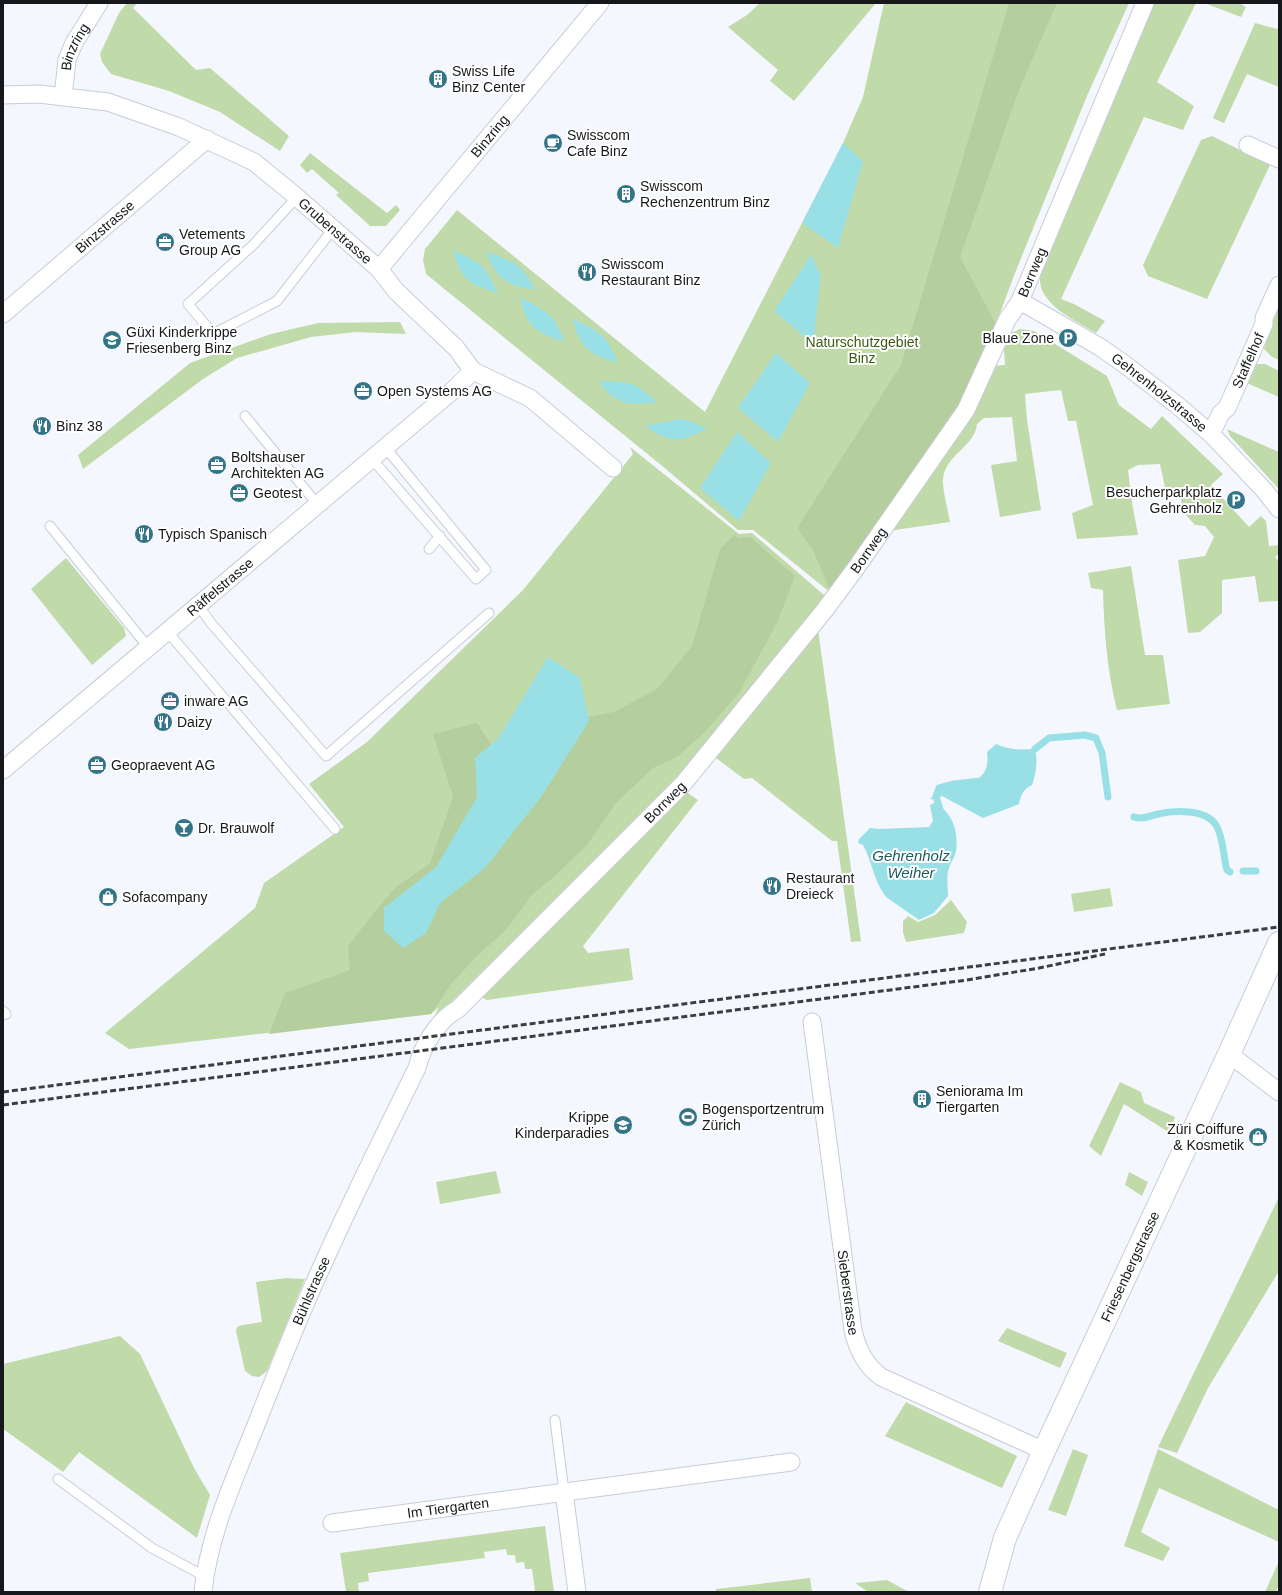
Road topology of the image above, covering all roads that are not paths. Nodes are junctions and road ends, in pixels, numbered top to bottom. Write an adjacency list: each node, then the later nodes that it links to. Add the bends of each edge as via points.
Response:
1 (99, 3): 5 (street, Binzring, via 74,43 67,60)
2 (600, 3): 11 (street, Binzring)
3 (1145, 3): 13 (street, Borrweg)
4 (3, 94): 5 (street, Grubenstrasse)
5 (63, 96): 6 (street, Grubenstrasse, via 108,102 179,127)
6 (207, 140): 9 (street, Grubenstrasse, via 254,162); 14 (street, Binzstrasse)
7 (1248, 145): 8 (street)
8 (1279, 159)
9 (297, 197): 10 (street, Grubenstrasse); 10 (lane, via 254,244 188,304 213,334 276,301)
10 (333, 229): 11 (street, Grubenstrasse)
11 (379, 269): 15 (street, Grubenstrasse, via 396,291 456,348)
12 (1279, 285): 17 (street, Staffelhof, via 1226,408)
13 (1020, 301): 17 (street, Gehrenholzstrasse, via 1100,347); 33 (street, Borrweg, via 1007,320 966,410 824,611 683,784)
14 (3, 314)
15 (473, 371): 18 (street, Räffelstrasse); 20 (street, Grubenstrasse, via 530,398)
16 (245, 416): 21 (lane)
17 (1211, 434): 22 (street, Gehrenholzstrasse)
18 (385, 448): 19 (street, Räffelstrasse); 24 (lane, via 486,570 474,581)
19 (372, 459): 21 (street, Räffelstrasse); 24 (lane)
20 (613, 468)
21 (318, 505): 26 (street, Räffelstrasse)
22 (1279, 509)
23 (50, 526): 29 (lane)
24 (440, 536): 25 (lane)
25 (429, 549)
26 (198, 605): 27 (lane, via 326,756); 28 (street, Räffelstrasse)
27 (489, 613)
28 (168, 631): 29 (street, Räffelstrasse); 31 (lane)
29 (148, 647): 30 (street, Räffelstrasse)
30 (3, 770)
31 (335, 829)
32 (1279, 943): 37 (street, Friesenbergstrasse)
33 (458, 1009): 45 (street, Bühlstrasse, via 449,1014 430,1037 317,1276 226,1500 214,1534)
34 (3, 1011): 35 (lane, via 6,1014)
35 (3, 1015)
36 (810, 1018): 40 (street, Sieberstrasse, via 852,1330 859,1351 870,1368 881,1377)
37 (1229, 1054): 38 (street); 40 (street, Friesenbergstrasse)
38 (1279, 1092)
39 (555, 1420): 43 (lane)
40 (1044, 1451): 47 (street, Friesenbergstrasse, via 1005,1538)
41 (791, 1462): 43 (street, Im Tiergarten)
42 (58, 1479): 45 (lane)
43 (564, 1492): 44 (street, Im Tiergarten); 46 (street)
44 (332, 1523)
45 (203, 1584)
46 (577, 1592)
47 (990, 1592)

